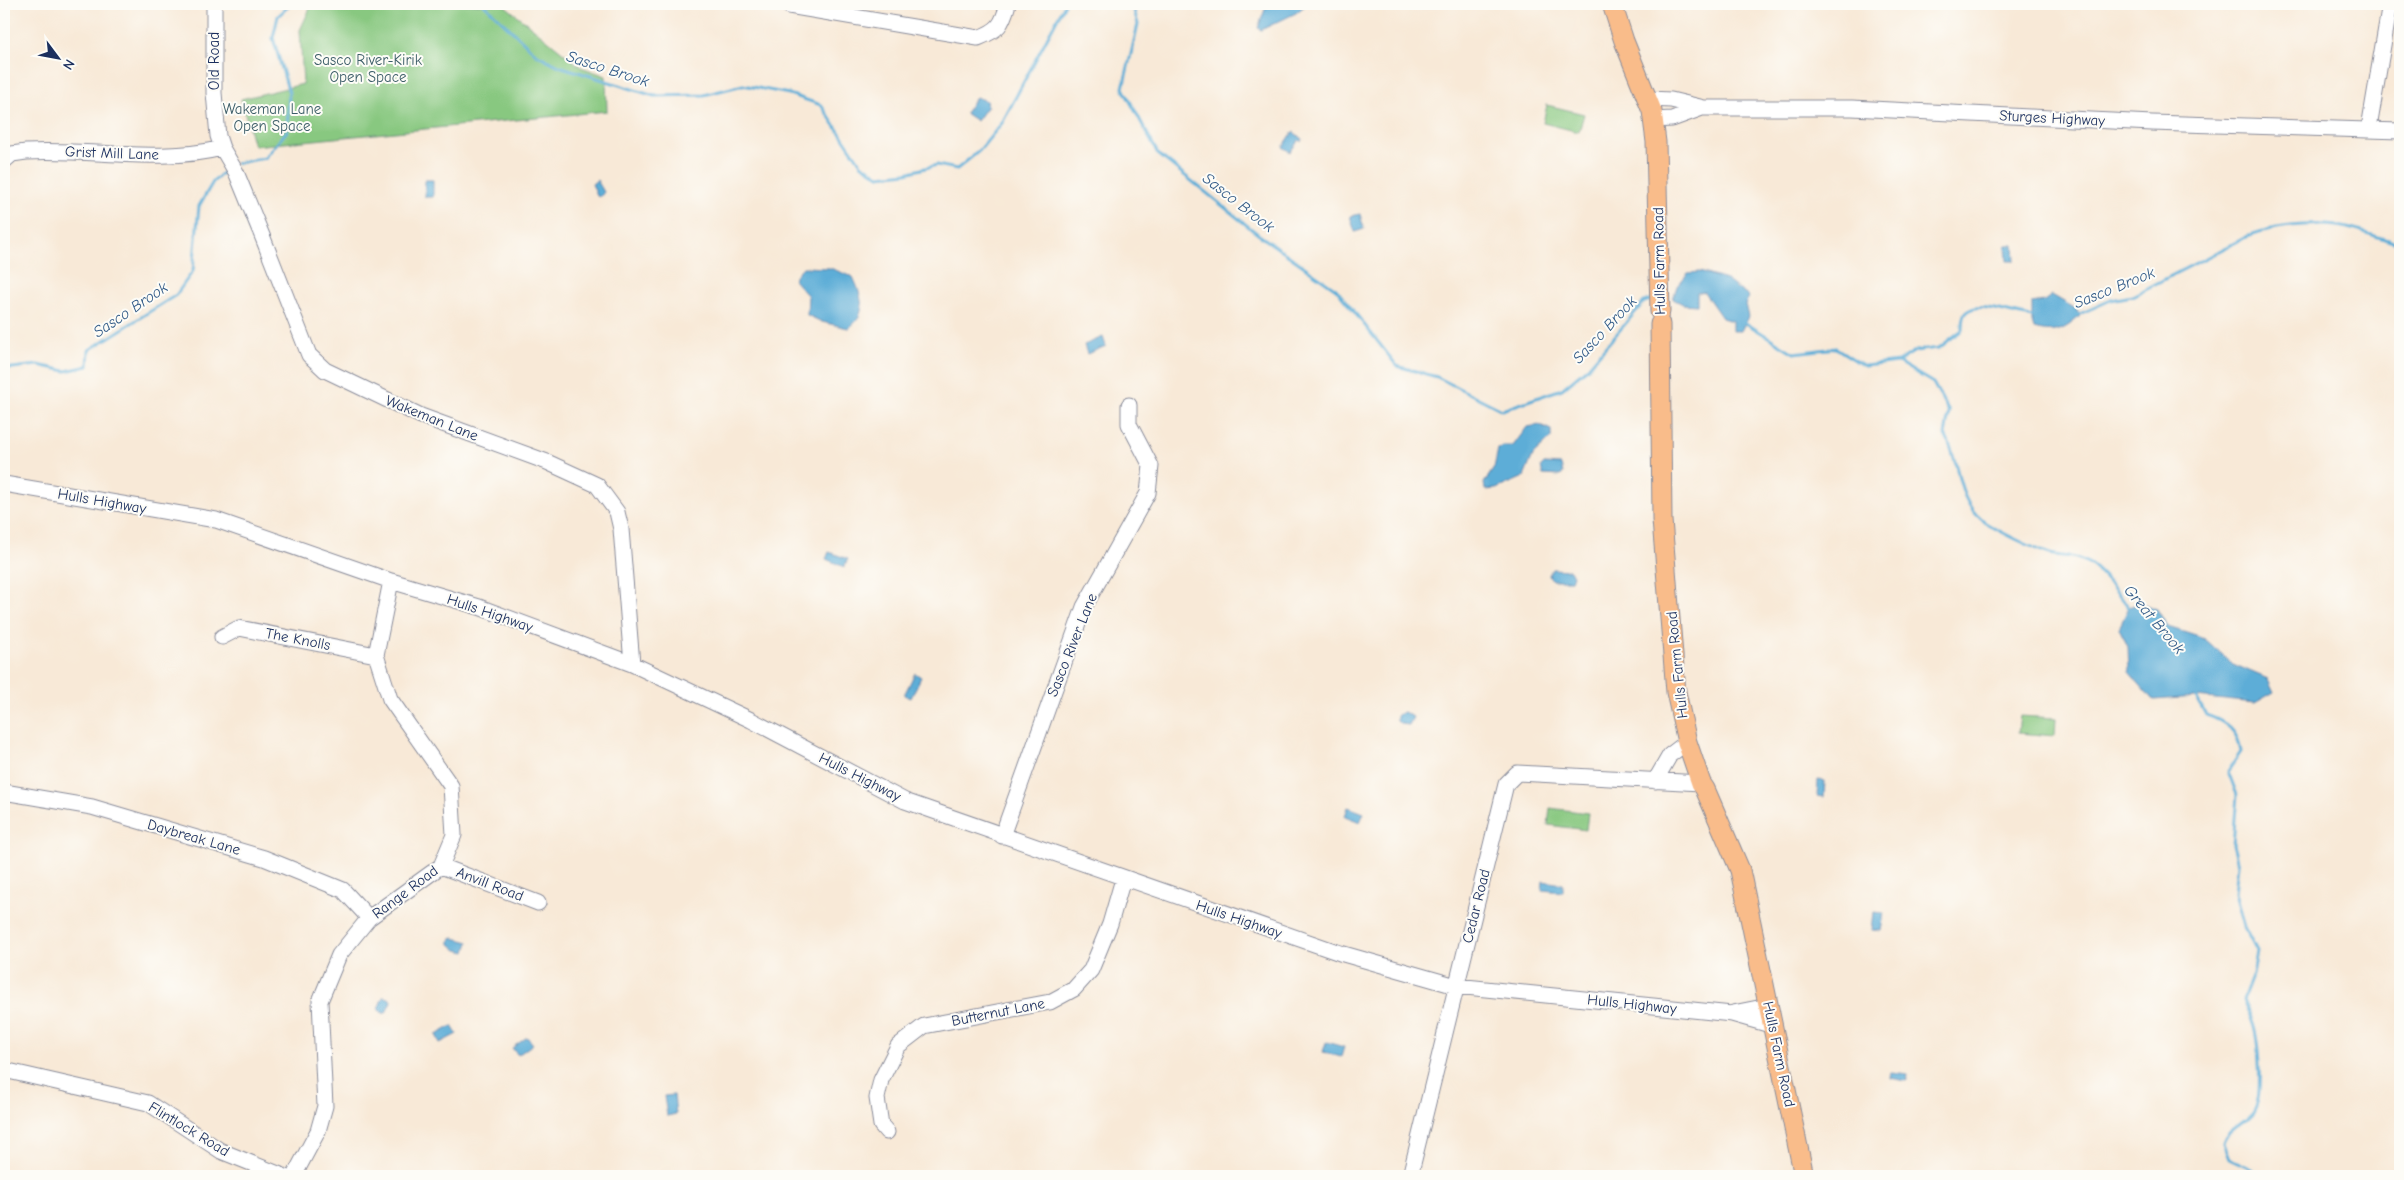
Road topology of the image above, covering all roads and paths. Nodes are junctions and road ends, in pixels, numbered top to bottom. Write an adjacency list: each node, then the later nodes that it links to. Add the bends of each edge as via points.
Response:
1 (214, 4): 11 (street, Old Road, via 214,93 218,136)
2 (1008, 4): 5 (street, via 996,31 978,38)
3 (1612, 4): 6 (main road, Hulls Farm Road)
4 (2390, 4): 9 (street)
5 (789, 6)
6 (1648, 99): 7 (street, Sturges Highway, via 1671,100); 8 (main road, Hulls Farm Road)
7 (1704, 108): 8 (street, Sturges Highway); 9 (street, Sturges Highway, via 1852,108 2152,123)
8 (1654, 128): 19 (main road, Hulls Farm Road, via 1660,284 1662,520 1676,692)
9 (2369, 128): 10 (street, Sturges Highway)
10 (2400, 131)
11 (229, 160): 12 (street, Grist Mill Lane, via 207,152 168,155 26,152 12,154); 18 (street, Wakeman Lane, via 309,355 325,370 421,416 547,462 597,485 617,512 621,529)
12 (4, 161)
13 (1129, 405): 23 (street, Sasco River Lane, via 1129,424 1151,466 1148,493 1084,607)
14 (4, 484): 15 (street, Hulls Highway, via 216,520)
15 (391, 582): 17 (street, Range Road); 18 (street, Hulls Highway, via 479,608)
16 (222, 637): 17 (street, The Knolls, via 239,628)
17 (376, 655): 24 (street, Range Road, via 390,700 451,786 454,835)
18 (632, 664): 23 (street, Hulls Highway, via 751,720 905,801)
19 (1686, 742): 20 (street, via 1670,756); 21 (main road, Hulls Farm Road)
20 (1655, 781): 21 (street, Cedar Road); 28 (street, Cedar Road, via 1517,773 1506,784)
21 (1700, 783): 29 (main road, Hulls Farm Road, via 1740,870)
22 (4, 792): 27 (street, Daybreak Lane, via 92,807 264,858 343,890)
23 (1002, 836): 25 (street, Hulls Highway)
24 (441, 866): 26 (street, Anvill Road); 27 (street, Range Road)
25 (1123, 879): 28 (street, Hulls Highway, via 1340,953); 33 (street, Butternut Lane, via 1110,924 1091,970 1074,989 1050,1002 924,1026 898,1046 881,1080 877,1098 881,1125)
26 (538, 903)
27 (369, 918): 35 (street, Range Road, via 339,955 320,1001 325,1106 318,1131)
28 (1456, 986): 30 (street, Hulls Highway); 36 (street, Cedar Road)
29 (1768, 1006): 30 (street, Hulls Highway); 31 (main road, Hulls Farm Road)
30 (1732, 1014): 31 (street, Hulls Highway)
31 (1774, 1026): 37 (main road, Hulls Farm Road)
32 (4, 1070): 34 (street, Flintlock Road, via 148,1103 221,1151)
33 (887, 1132)
34 (283, 1176)
35 (294, 1176)
36 (1410, 1176)
37 (1804, 1176)

